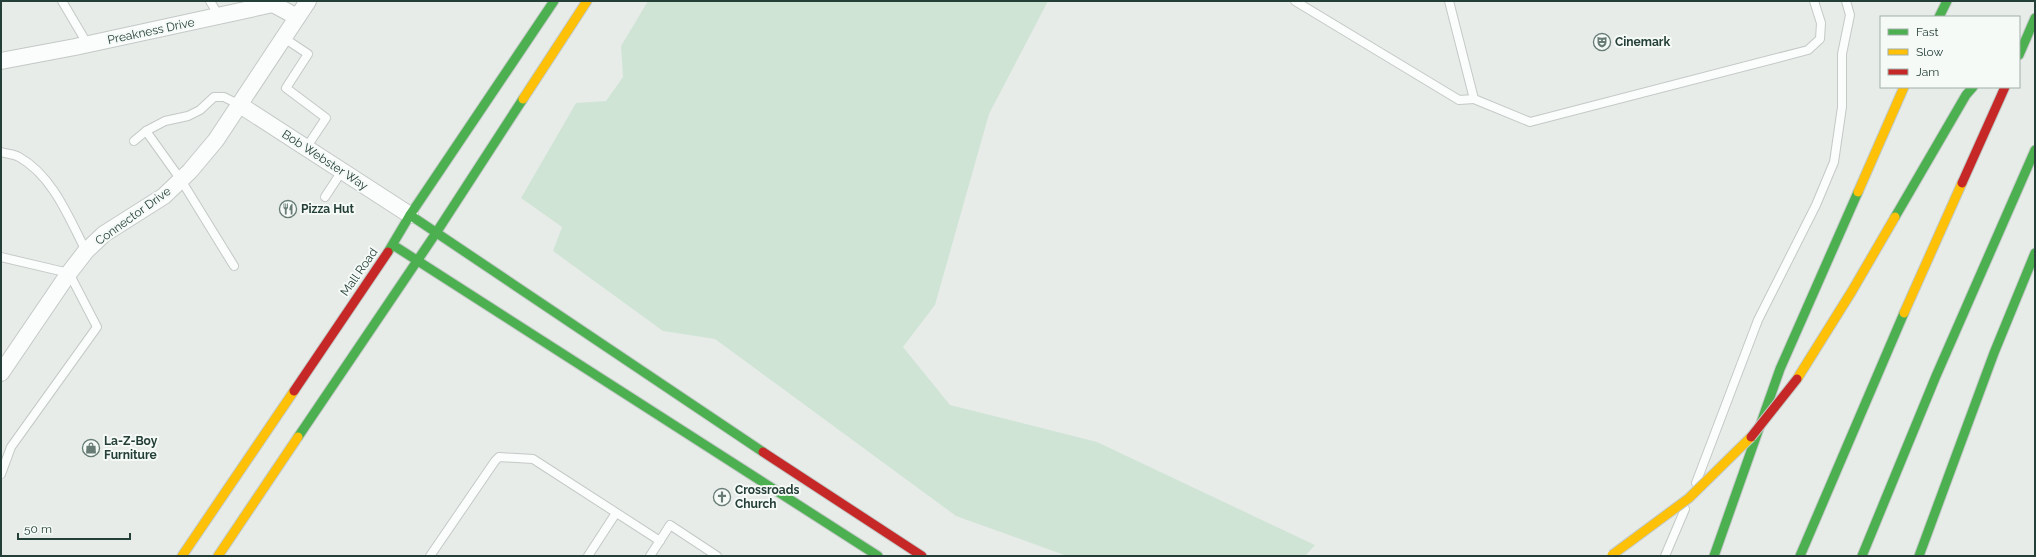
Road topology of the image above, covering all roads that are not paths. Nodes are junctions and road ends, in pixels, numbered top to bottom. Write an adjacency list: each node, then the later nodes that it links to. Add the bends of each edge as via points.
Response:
1 (62, 1): 17 (lane)
2 (210, 1): 11 (lane)
3 (308, 1): 13 (street, Connector Drive)
4 (554, 1): 33 (main road, Mall Road)
5 (587, 1): 34 (main road)
6 (1295, 1): 23 (lane, via 1459,100)
7 (1449, 1): 23 (lane)
8 (1814, 1): 23 (lane, via 1820,23 1820,39 1808,50 1530,122)
9 (1846, 1): 55 (lane, via 1850,16 1842,54 1842,107 1834,162 1816,205 1758,320)
10 (1947, 1): 12 (main road)
11 (219, 16): 13 (street, Preakness Drive, via 273,4); 17 (street, Preakness Drive)
12 (1940, 16)
13 (297, 17): 16 (street, Connector Drive)
14 (2035, 17): 15 (main road); 18 (main road)
15 (2020, 33)
16 (284, 38): 24 (street, Connector Drive); 27 (lane, via 308,54 286,88 326,118)
17 (88, 45): 19 (street, Preakness Drive)
18 (2020, 52)
19 (1, 61)
20 (1904, 88): 56 (main road, via 1780,369)
21 (1972, 88): 54 (main road, bridge, via 1852,291 1780,404 1708,482 1646,533)
22 (2005, 88): 57 (main road)
23 (1474, 99)
24 (240, 105): 25 (lane, via 224,97 214,97 200,110 188,116 165,121); 27 (street, Bob Webster Way); 31 (street, Connector Drive, via 216,140)
25 (146, 131): 26 (lane); 31 (lane)
26 (134, 141)
27 (306, 148): 30 (street, Bob Webster Way)
28 (2035, 150): 58 (main road, via 1936,376)
29 (1, 152): 36 (lane, via 17,156 42,175 53,188)
30 (342, 171): 32 (lane); 33 (street, Bob Webster Way)
31 (181, 180): 36 (street, Connector Drive, via 164,196 104,234); 40 (lane)
32 (325, 197)
33 (410, 215): 34 (main road); 35 (main road, Mall Road)
34 (436, 233): 39 (main road); 53 (main road)
35 (393, 245): 39 (main road); 46 (main road, Mall Road)
36 (86, 251): 41 (street, Connector Drive)
37 (2035, 254): 59 (main road, via 1994,353)
38 (1, 257): 41 (lane)
39 (417, 262): 47 (main road); 52 (main road)
40 (234, 266)
41 (69, 273): 42 (street, Connector Drive); 43 (lane, via 98,327 11,448)
42 (1, 373)
43 (1, 474)
44 (616, 513): 45 (lane); 48 (lane, via 533,459 500,458 495,461); 49 (lane)
45 (660, 541): 50 (lane); 51 (lane, via 670,525)
46 (182, 556)
47 (218, 556)
48 (430, 556)
49 (588, 556)
50 (650, 556)
51 (717, 556)
52 (878, 556)
53 (922, 556)
54 (1612, 556)
55 (1665, 556)
56 (1714, 556)
57 (1800, 556)
58 (1862, 556)
59 (1919, 556)

